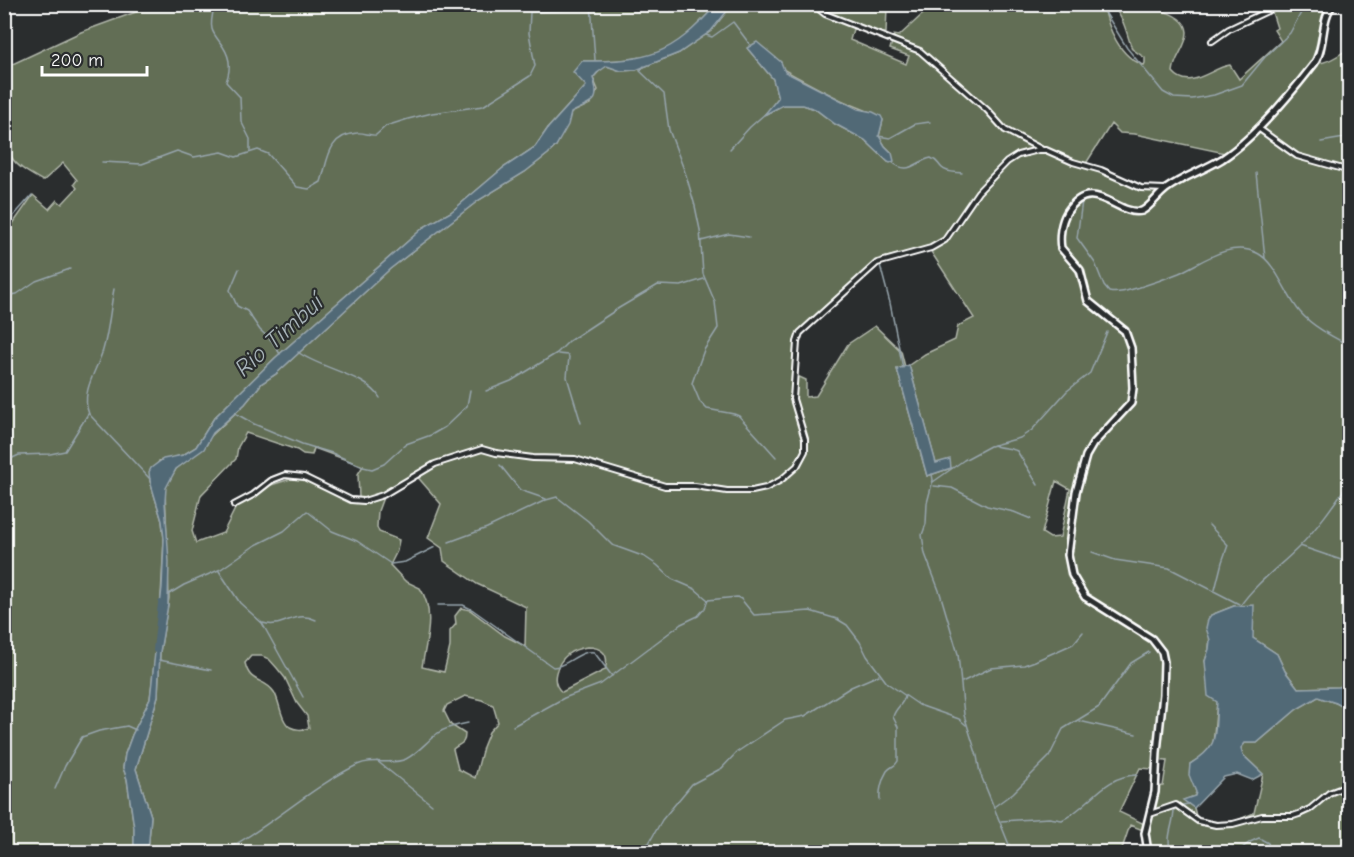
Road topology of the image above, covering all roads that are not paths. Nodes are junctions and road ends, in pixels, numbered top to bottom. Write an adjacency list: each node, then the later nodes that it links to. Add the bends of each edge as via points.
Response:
1 (816, 4): 6 (street, via 825,14 920,51 1005,130)
2 (1282, 4): 4 (street)
3 (1330, 6): 5 (street, via 1317,59)
4 (1212, 41)
5 (1258, 128): 7 (street, via 1297,156); 8 (street, via 1224,157)
6 (1042, 149): 8 (street, via 1141,188); 9 (street, via 1017,155 1007,162 978,192 945,240 931,248 877,263 800,333 793,388 805,451 797,466 773,485 736,492 665,486 575,459 533,458 482,448 435,464 383,495 364,501 351,500 303,477 285,475)
7 (1350, 171)
8 (1166, 189): 11 (street, via 1147,209 1137,213 1104,197 1083,198 1068,210 1062,222 1060,243 1080,270 1088,301 1125,331 1131,348 1131,403 1086,456 1076,492 1068,555 1072,575 1085,597 1152,639 1161,652 1163,694)
9 (234, 505)
10 (1350, 785): 11 (street, via 1335,789 1310,809 1293,816 1262,816 1225,825 1198,821 1176,805)
11 (1150, 814): 12 (street, via 1145,840)
12 (1148, 852)

